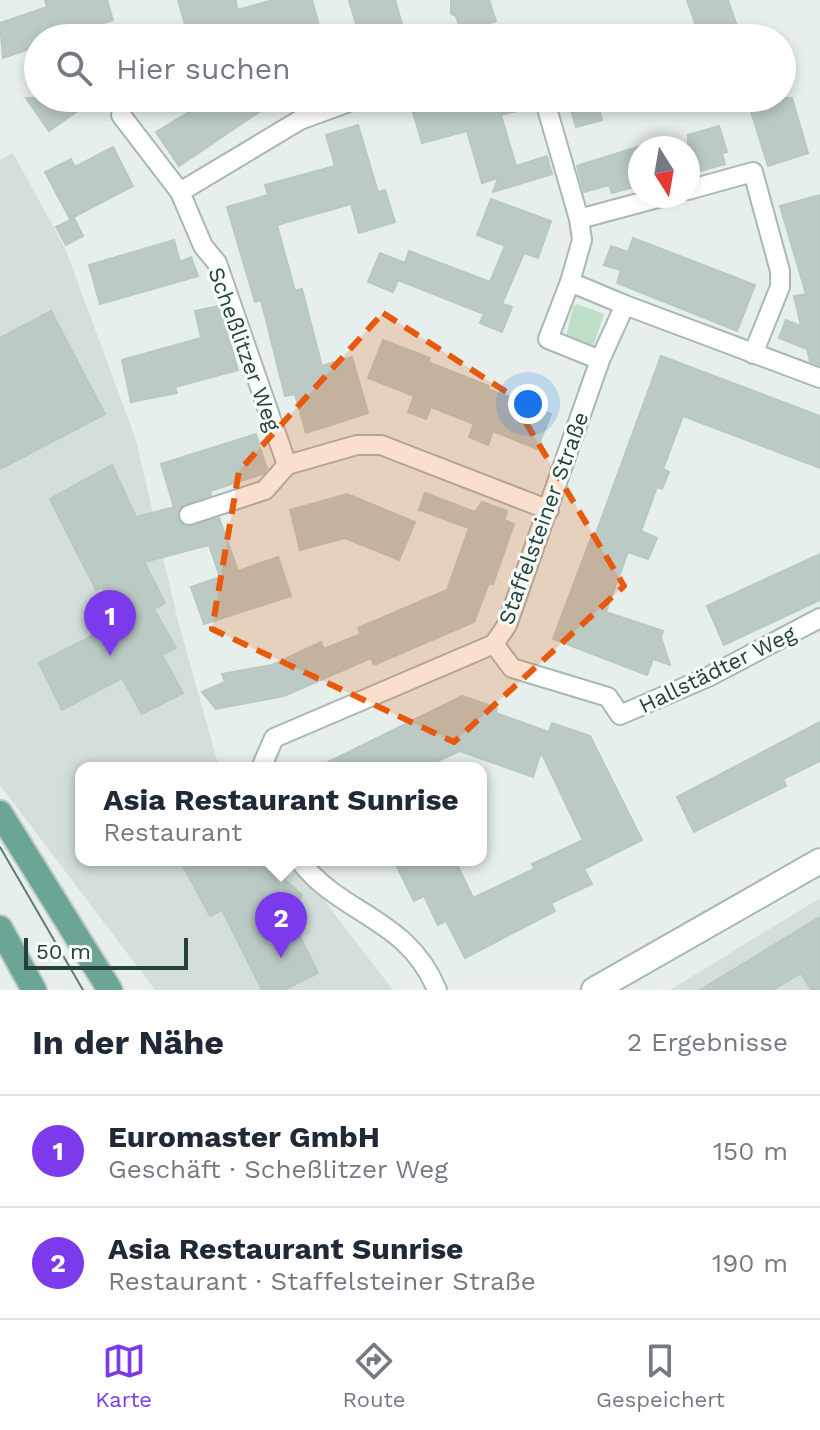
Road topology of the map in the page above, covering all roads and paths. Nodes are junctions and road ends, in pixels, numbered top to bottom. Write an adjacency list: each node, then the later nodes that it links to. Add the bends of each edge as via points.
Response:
1 (322, 112): 5 (street)
2 (548, 112): 7 (street)
3 (121, 115): 5 (street, Scheßlitzer Weg)
4 (700, 187): 10 (street, via 753,172 780,287)
5 (180, 192): 13 (street, Scheßlitzer Weg, via 203,246 217,263)
6 (628, 206): 7 (street)
7 (579, 219): 8 (street, via 581,248)
8 (570, 282): 9 (street); 11 (street, via 548,339)
9 (631, 307): 10 (street); 11 (street, Staffelsteiner Straße)
10 (753, 354): 12 (street)
11 (600, 360): 14 (street, Staffelsteiner Straße)
12 (820, 378)
13 (287, 465): 14 (street, via 357,445 381,445); 15 (street, via 265,490)
14 (549, 510): 17 (street, Staffelsteiner Straße, via 507,625)
15 (189, 515)
16 (820, 618): 17 (street, Hallstädter Weg, via 708,677 620,715 608,697 512,668)
17 (494, 644): 18 (street, Staffelsteiner Straße, via 274,738)
18 (264, 762)
19 (0, 813): 24 (main road)
20 (820, 861): 26 (street)
21 (305, 866): 25 (street, via 330,892 412,946)
22 (0, 928): 23 (main road)
23 (34, 990)
24 (110, 990)
25 (437, 990)
26 (594, 990)

